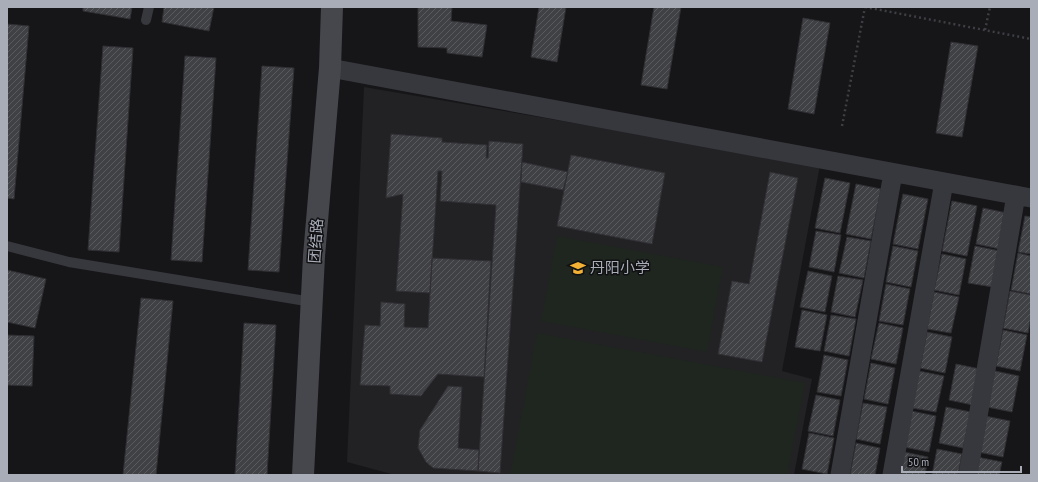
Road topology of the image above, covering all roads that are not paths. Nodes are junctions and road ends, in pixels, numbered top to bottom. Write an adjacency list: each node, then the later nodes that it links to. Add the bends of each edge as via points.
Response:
1 (149, 7): 4 (lane)
2 (332, 7): 5 (main road, 团结路)
3 (344, 7): 5 (main road, 团结路)
4 (146, 20)
5 (335, 69): 6 (street); 10 (main road, 团结路, via 314,256); 12 (main road, 团结路)
6 (894, 173): 7 (street); 13 (street)
7 (944, 182): 8 (street); 14 (street)
8 (1023, 197): 15 (street)
9 (7, 246): 10 (lane, via 69,262)
10 (312, 302): 11 (main road, 团结路)
11 (303, 475)
12 (318, 475)
13 (840, 475)
14 (892, 475)
15 (968, 475)

